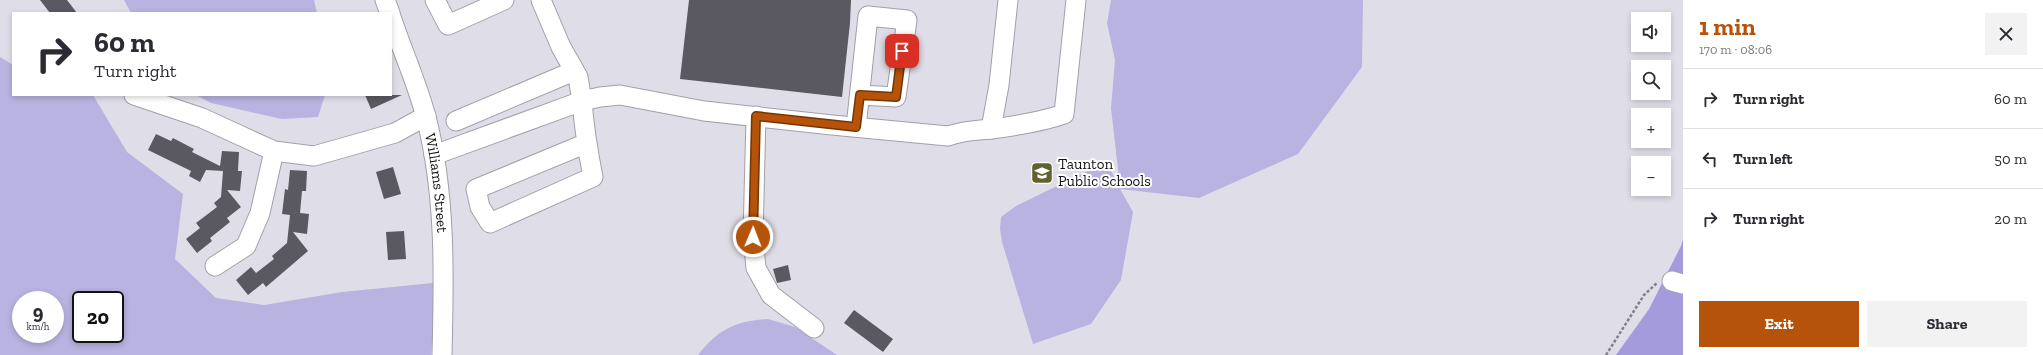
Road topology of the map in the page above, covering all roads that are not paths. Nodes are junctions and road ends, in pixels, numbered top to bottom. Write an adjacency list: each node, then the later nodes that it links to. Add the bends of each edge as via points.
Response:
1 (385, 0): 7 (street)
2 (435, 0): 3 (street, via 448,25)
3 (504, 0)
4 (541, 0): 9 (street)
5 (1008, 0): 17 (street, via 999,85)
6 (1076, 0): 17 (street, via 1064,114 1047,120)
7 (390, 12)
8 (392, 20): 13 (street, Williams Street)
9 (574, 71): 12 (street, via 578,77); 15 (street)
10 (860, 95): 16 (street)
11 (137, 96): 19 (street, via 202,118)
12 (582, 101): 14 (street, via 600,96 620,95 704,111); 18 (street); 20 (street)
13 (426, 116): 19 (street, via 395,133 314,156); 20 (street, Williams Street)
14 (756, 116): 16 (street); 22 (street, via 753,237 756,268 771,295)
15 (456, 121)
16 (856, 127): 17 (street, via 948,136 966,130)
17 (991, 129)
18 (587, 143): 18 (street, via 593,177 490,223 480,207 476,189)
19 (274, 151): 21 (street, via 260,214 246,246)
20 (434, 155): 23 (street, Williams Street, via 439,184 442,247)
21 (215, 266)
22 (814, 328)
23 (442, 355)

